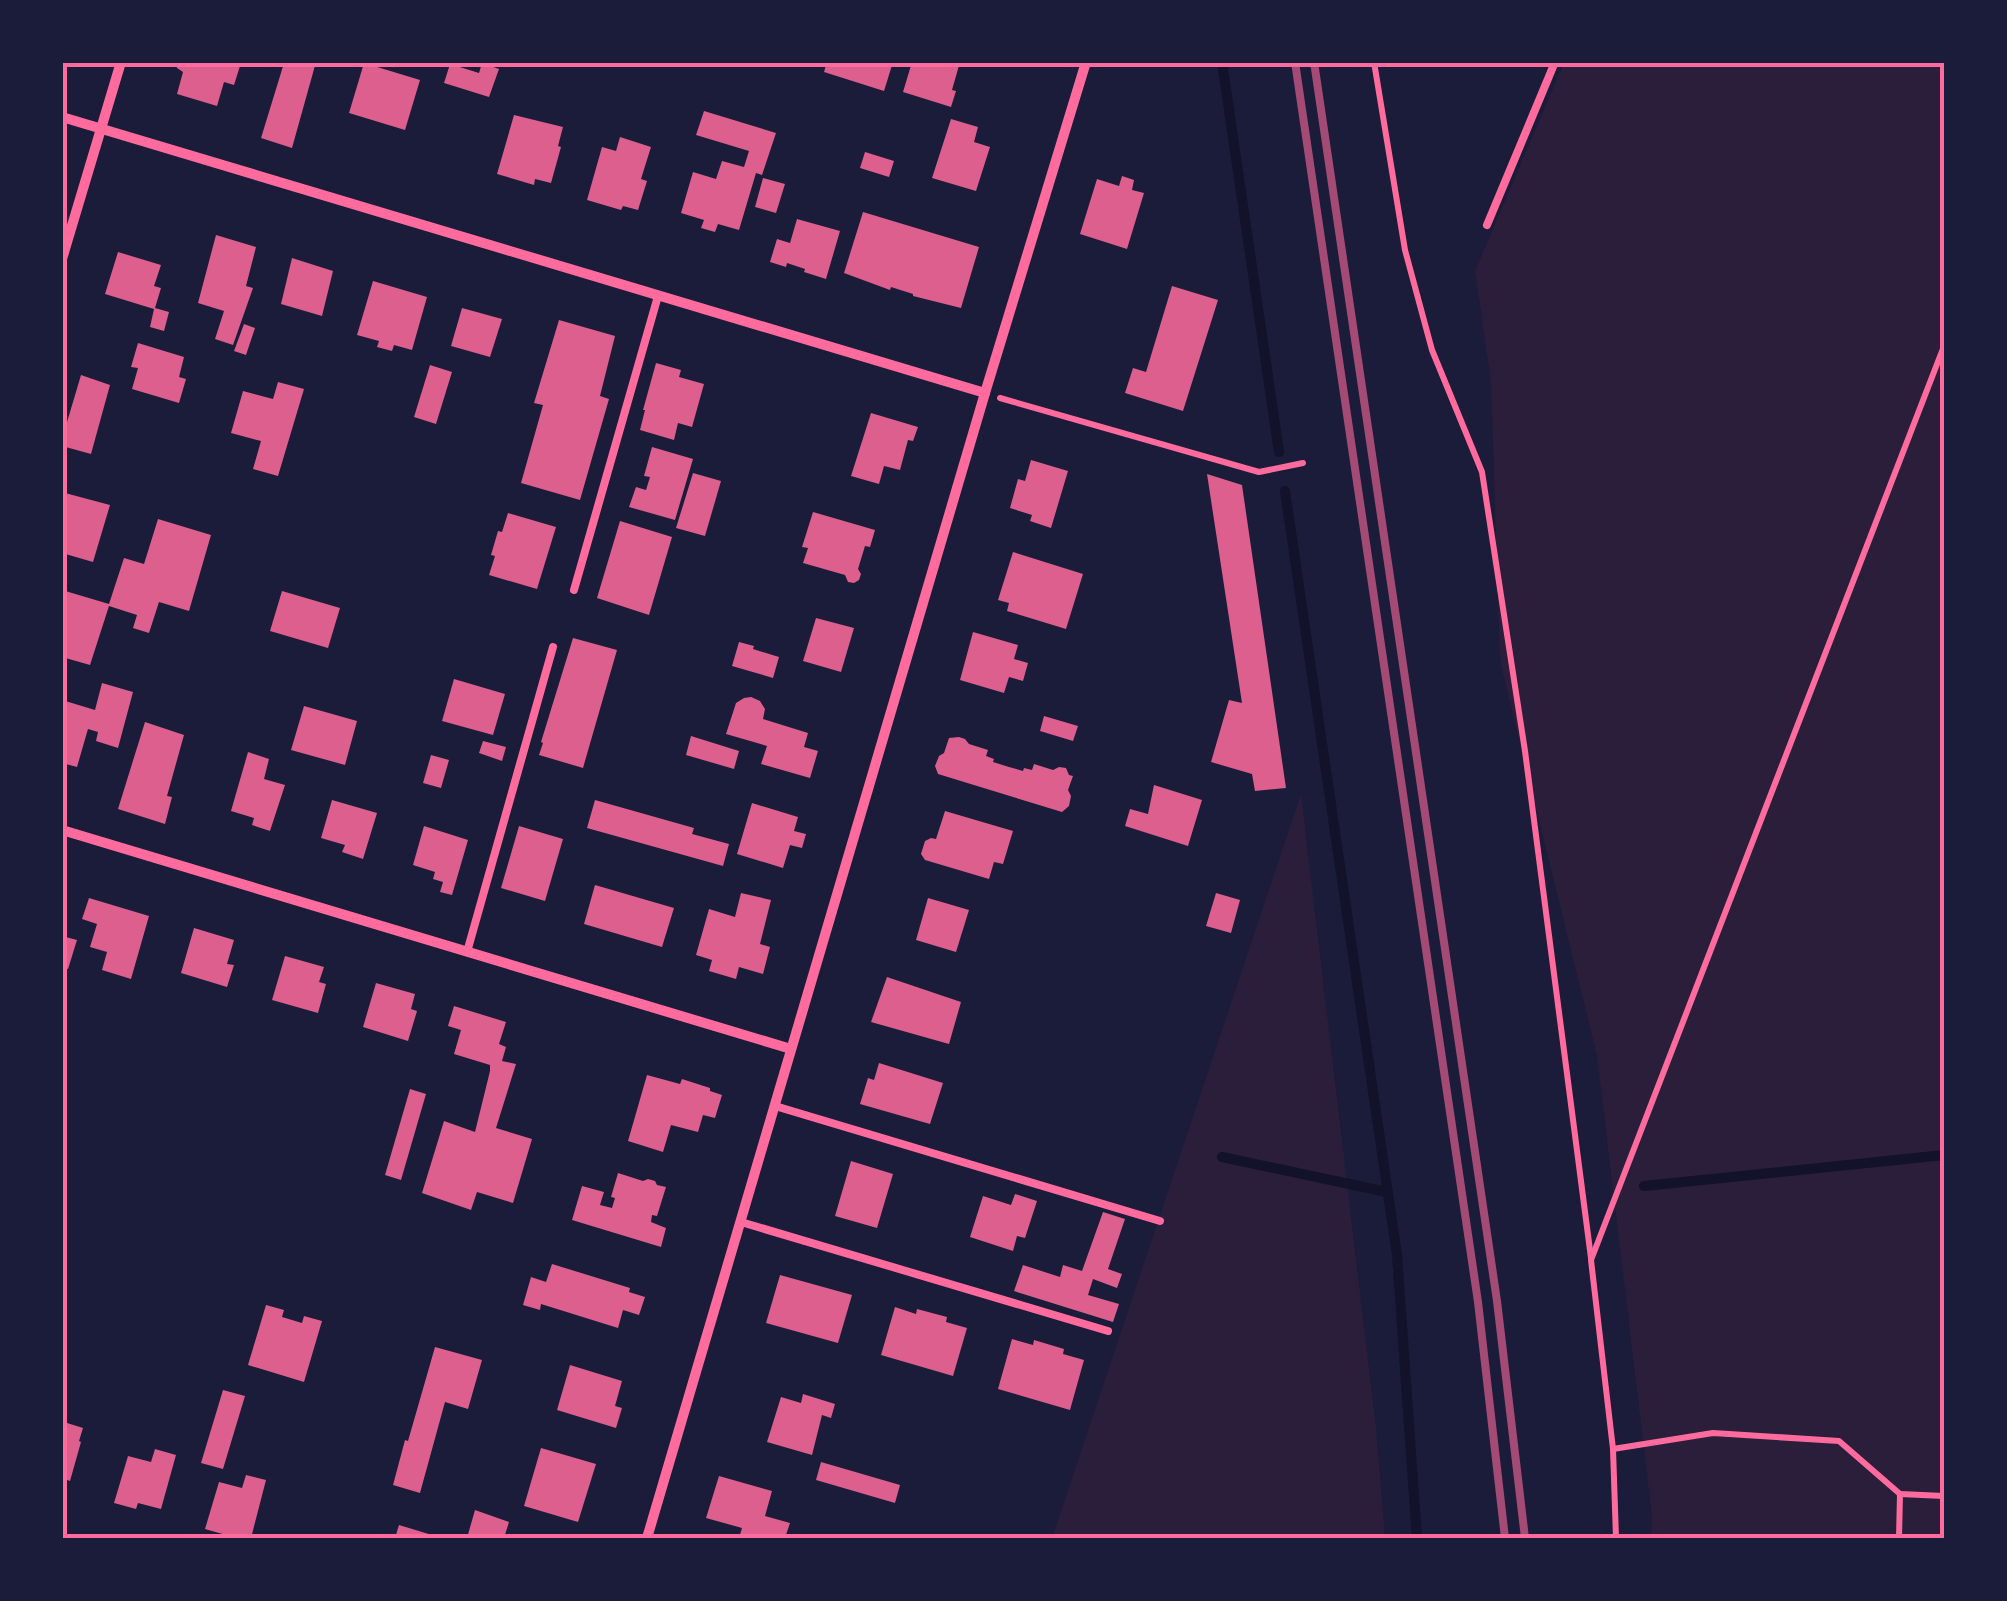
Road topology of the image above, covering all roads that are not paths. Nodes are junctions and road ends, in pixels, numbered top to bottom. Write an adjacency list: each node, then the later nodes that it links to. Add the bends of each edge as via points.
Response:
1 (121, 62): 5 (street)
2 (1086, 62): 9 (street)
3 (1555, 62): 6 (lane)
4 (62, 117): 5 (street)
5 (100, 129): 7 (street); 8 (street)
6 (1487, 224)
7 (62, 260)
8 (658, 296): 9 (street); 10 (lane)
9 (984, 393): 14 (street)
10 (574, 590)
11 (553, 647): 13 (lane)
12 (62, 830): 13 (street)
13 (467, 952): 14 (street)
14 (792, 1050): 15 (street)
15 (774, 1106): 16 (lane); 17 (street)
16 (1160, 1221)
17 (741, 1222): 18 (lane); 19 (street)
18 (1108, 1331)
19 (647, 1538)

